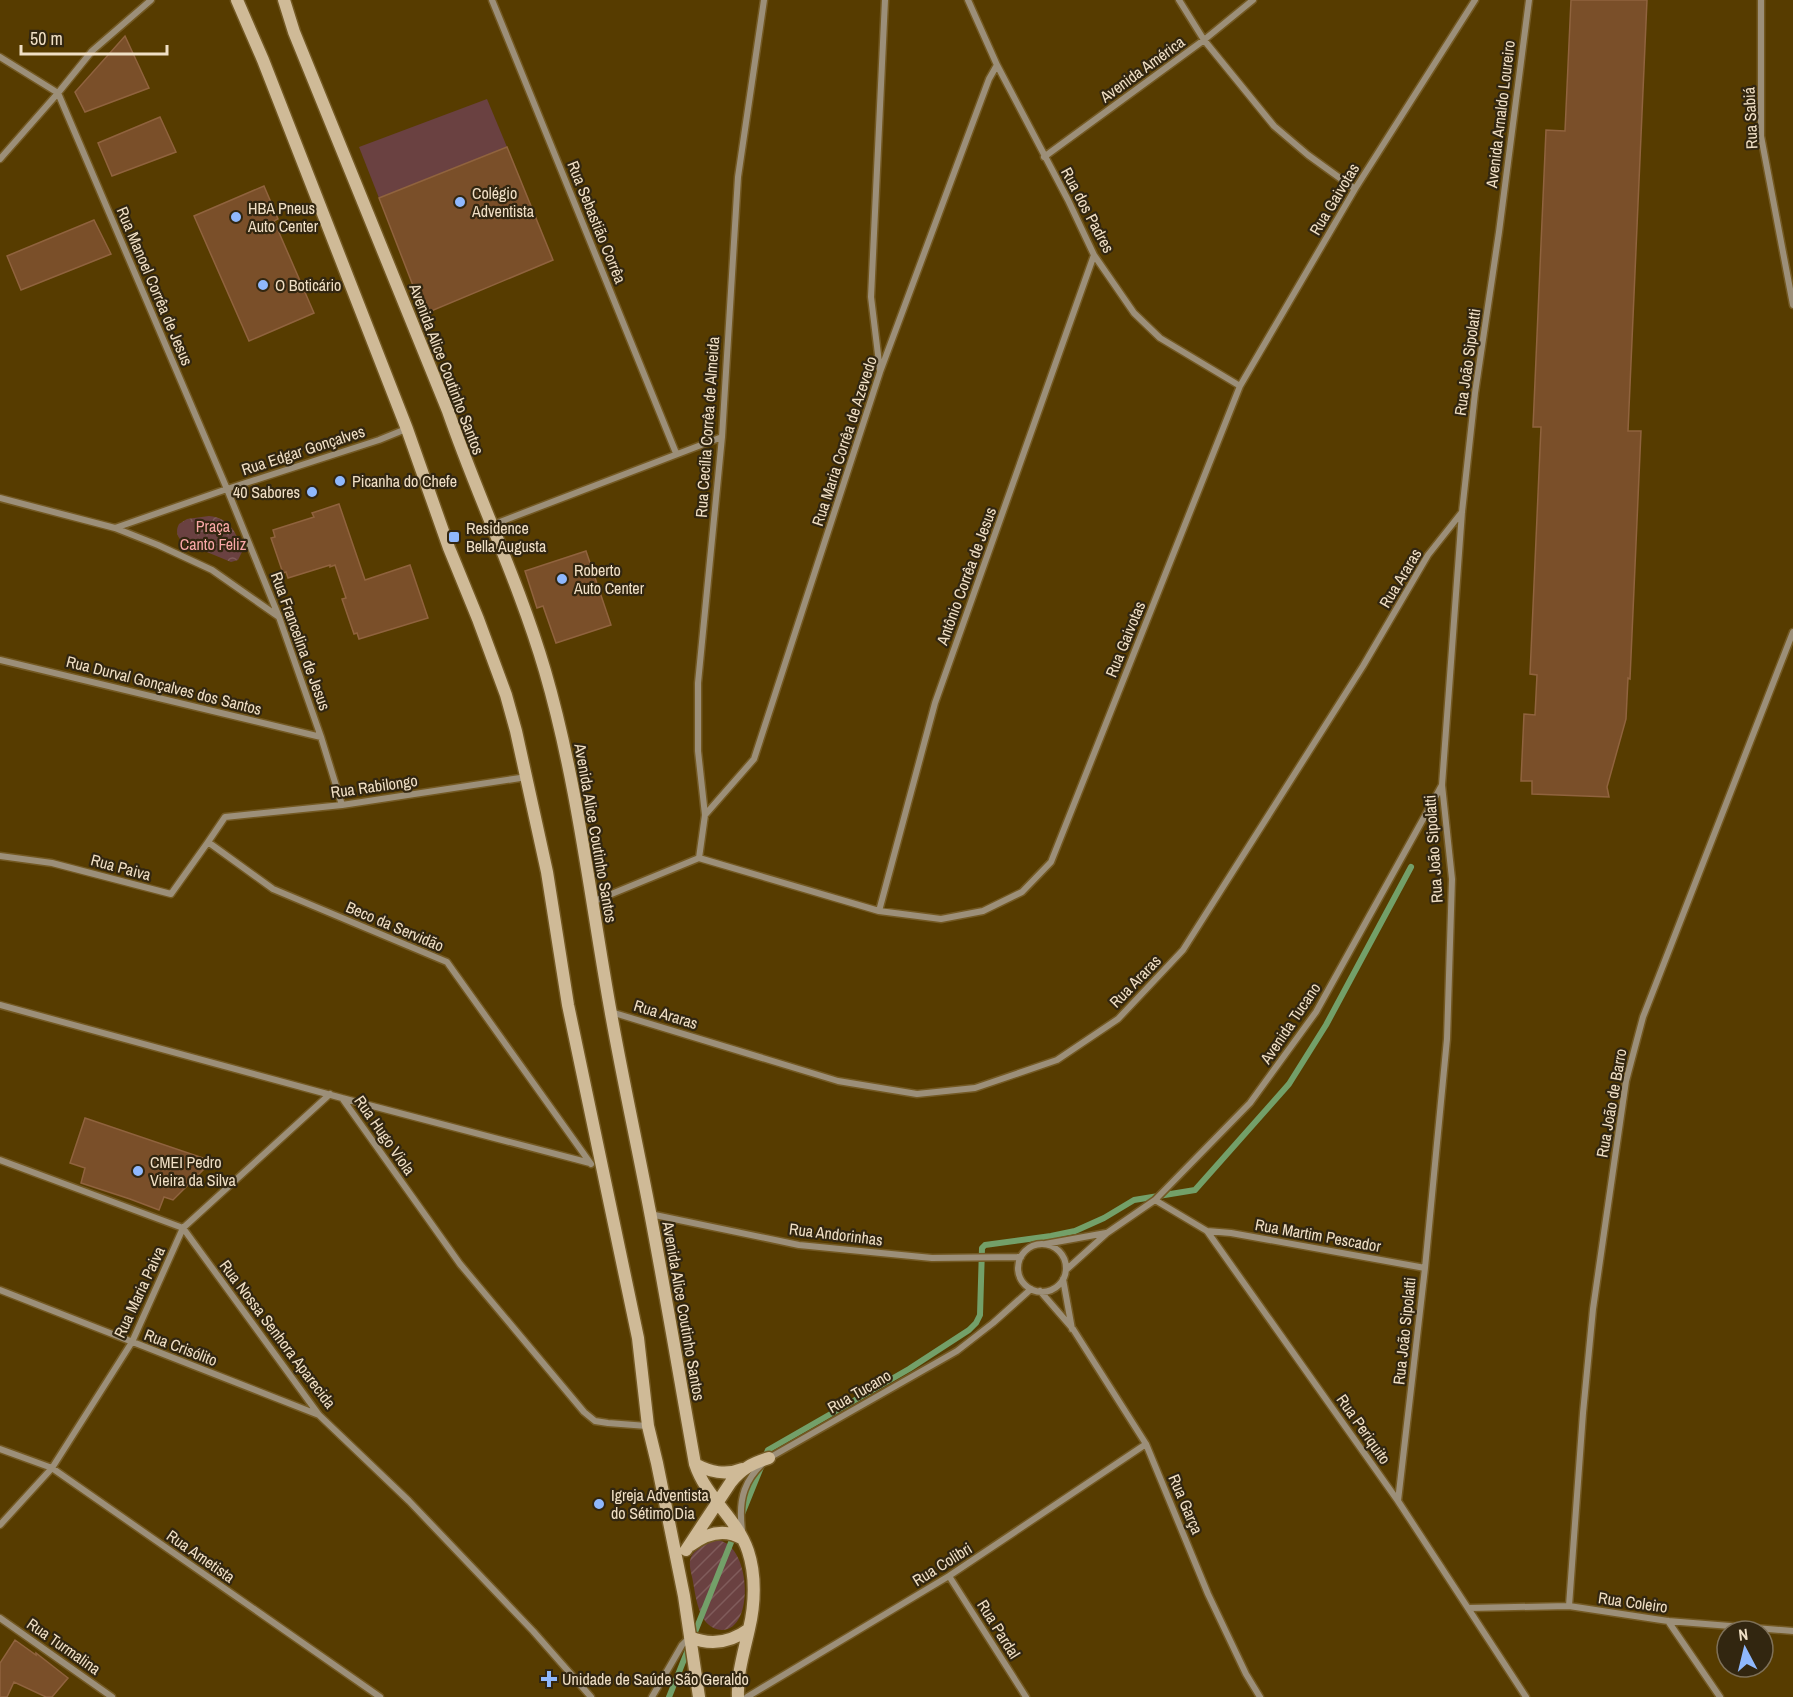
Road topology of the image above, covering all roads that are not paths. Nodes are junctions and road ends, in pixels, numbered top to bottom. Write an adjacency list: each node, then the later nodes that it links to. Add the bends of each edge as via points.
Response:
1 (151, 0): 16 (street, via 92,51)
2 (237, 0): 25 (main road)
3 (284, 0): 31 (main road, Avenida Alice Coutinho Santos)
4 (492, 0): 27 (street, Rua Sebastião Corrêa)
5 (764, 0): 26 (street, Rua Cecília Corrêa de Almeida, via 738,177)
6 (885, 0): 23 (street, via 871,297)
7 (968, 0): 15 (street, Rua dos Padres)
8 (1179, 0): 13 (street)
9 (1253, 0): 13 (street, Avenida América)
10 (1475, 0): 19 (street, Rua Gaivotas)
11 (1529, 0): 20 (street, Avenida Arnaldo Loureiro)
12 (1761, 0): 22 (street, Rua Sabiá, via 1761,136)
13 (1204, 40): 17 (street, Avenida América); 19 (street, via 1274,126)
14 (0, 57): 16 (street)
15 (996, 65): 17 (street, Rua dos Padres); 23 (street, Rua Maria Corrêa de Azevedo)
16 (58, 93): 18 (street); 28 (street, Rua Manoel Corrêa de Jesus)
17 (1044, 157): 21 (street, Rua dos Padres)
18 (0, 159)
19 (1355, 189): 24 (street, Rua Gaivotas)
20 (1499, 232): 30 (street, Rua João Sipolatti)
21 (1094, 255): 24 (street, Rua dos Padres, via 1134,313 1161,338); 45 (street, Antônio Corrêa de Jesus, via 934,703)
22 (1793, 304)
23 (880, 372): 40 (street, Rua Maria Corrêa de Azevedo, via 754,759)
24 (1240, 386): 45 (street, Rua Gaivotas, via 1051,862 1022,892 983,911 941,919)
25 (407, 429): 28 (street, Rua Edgar Gonçalves); 37 (main road, via 506,695)
26 (722, 437): 27 (street); 40 (street, Rua Cecília Corrêa de Almeida, via 698,683 698,751)
27 (676, 453): 31 (street)
28 (227, 489): 32 (street, Rua Edgar Gonçalves); 33 (street, Rua Francelina de Jesus)
29 (0, 498): 32 (street)
30 (1462, 512): 38 (street, Rua João Sipolatti); 47 (street, Rua Araras, via 1428,555 1363,666 1183,950 1118,1018 1057,1060 975,1088 917,1094 838,1081)
31 (492, 525): 44 (main road, Avenida Alice Coutinho Santos, via 532,629 554,705)
32 (115, 528): 33 (street, via 212,570)
33 (279, 617): 36 (street, Rua Francelina de Jesus)
34 (1793, 632): 81 (street, Rua João de Barro, via 1643,1017 1626,1081 1593,1309)
35 (0, 660): 36 (street, Rua Durval Gonçalves dos Santos)
36 (321, 737): 39 (street, Rua Francelina de Jesus)
37 (527, 777): 39 (street, Rua Rabilongo); 51 (main road, via 547,872)
38 (1442, 785): 52 (street, Avenida Tucano, via 1316,1012 1250,1103); 59 (street, Rua João Sipolatti, via 1452,879 1447,1039)
39 (342, 805): 41 (street, Rua Rabilongo, via 225,817)
40 (705, 815): 43 (street, Rua Cecília Corrêa de Almeida)
41 (208, 842): 42 (street, Rua Paiva, via 171,894 52,863); 51 (street, Beco da Servidão, via 273,889 447,962)
42 (0, 856)
43 (699, 858): 44 (street); 45 (street, Rua Gaivotas)
44 (592, 902): 47 (main road, Avenida Alice Coutinho Santos)
45 (879, 911)
46 (0, 1005): 48 (street, Rua Hugo Viola)
47 (611, 1012): 53 (main road, Avenida Alice Coutinho Santos)
48 (330, 1094): 49 (street, Rua Hugo Viola); 54 (street, Rua Maria Paiva)
49 (342, 1098): 51 (street); 68 (street, Rua Hugo Viola, via 460,1264 585,1412 595,1421)
50 (0, 1160): 54 (street)
51 (596, 1165): 68 (main road, via 638,1338)
52 (1155, 1200): 55 (street, Rua Periquito); 56 (street, Avenida Tucano)
53 (650, 1214): 58 (street, Rua Andorinhas, via 800,1245 932,1258); 72 (main road, Avenida Alice Coutinho Santos)
54 (183, 1228): 66 (street, Rua Maria Paiva); 67 (street, Rua Nossa Senhora Aparecida)
55 (1207, 1231): 59 (street, Rua Martim Pescador); 75 (street, Rua Periquito)
56 (1107, 1233): 57 (street, Avenida Tucano); 60 (street, Avenida Tucano)
57 (1044, 1244): 58 (street, via 1027,1249); 60 (street, via 1060,1252)
58 (1021, 1257): 62 (street, via 1019,1275)
59 (1425, 1268): 75 (street, Rua João Sipolatti)
60 (1066, 1270): 61 (street)
61 (1063, 1279): 64 (street, via 1058,1286); 65 (street, Rua Garça)
62 (1031, 1289): 64 (street); 71 (street, Rua Tucano, via 957,1351)
63 (0, 1290): 66 (street, Rua Crisólito)
64 (1040, 1291): 65 (street, Rua Garça)
65 (1073, 1329): 69 (street, Rua Garça)
66 (132, 1342): 67 (street, Rua Crisólito); 74 (street, Rua Maria Paiva)
67 (319, 1415): 90 (street, Rua Nossa Senhora Aparecida, via 409,1502)
68 (648, 1426): 79 (main road)
69 (1146, 1444): 80 (street, Rua Colibri); 96 (street, Rua Garça, via 1208,1594)
70 (0, 1449): 74 (street, Rua Ametista)
71 (769, 1458): 73 (main road); 78 (street, Rua Tucano, via 754,1472 743,1494)
72 (695, 1464): 73 (main road, via 717,1473); 76 (main road, Avenida Alice Coutinho Santos)
73 (746, 1467): 76 (main road)
74 (51, 1468): 77 (street, Rua Maria Paiva); 89 (street, Rua Ametista)
75 (1398, 1500): 82 (street, Rua Periquito)
76 (716, 1503): 78 (main road, Avenida Alice Coutinho Santos); 79 (main road)
77 (0, 1525)
78 (743, 1539): 79 (main road, via 718,1533 701,1538); 85 (main road, Avenida Alice Coutinho Santos, via 753,1573)
79 (681, 1554): 87 (main road)
80 (949, 1576): 94 (street, Rua Colibri); 95 (street, Rua Pardal)
81 (1569, 1606): 82 (street, Rua Coleiro); 84 (street, Rua Coleiro)
82 (1469, 1608): 97 (street, Rua Periquito)
83 (0, 1618): 88 (street, Rua Turmalina)
84 (1668, 1621): 86 (street, Rua Coleiro); 98 (street)
85 (749, 1629): 87 (main road, via 723,1642); 93 (main road, Avenida Alice Coutinho Santos, via 740,1665)
86 (1793, 1631)
87 (690, 1637): 91 (street); 92 (main road)
88 (112, 1697)
89 (380, 1697)
90 (591, 1697)
91 (652, 1697)
92 (699, 1697)
93 (738, 1697)
94 (747, 1697)
95 (1026, 1697)
96 (1260, 1697)
97 (1526, 1697)
98 (1720, 1697)

